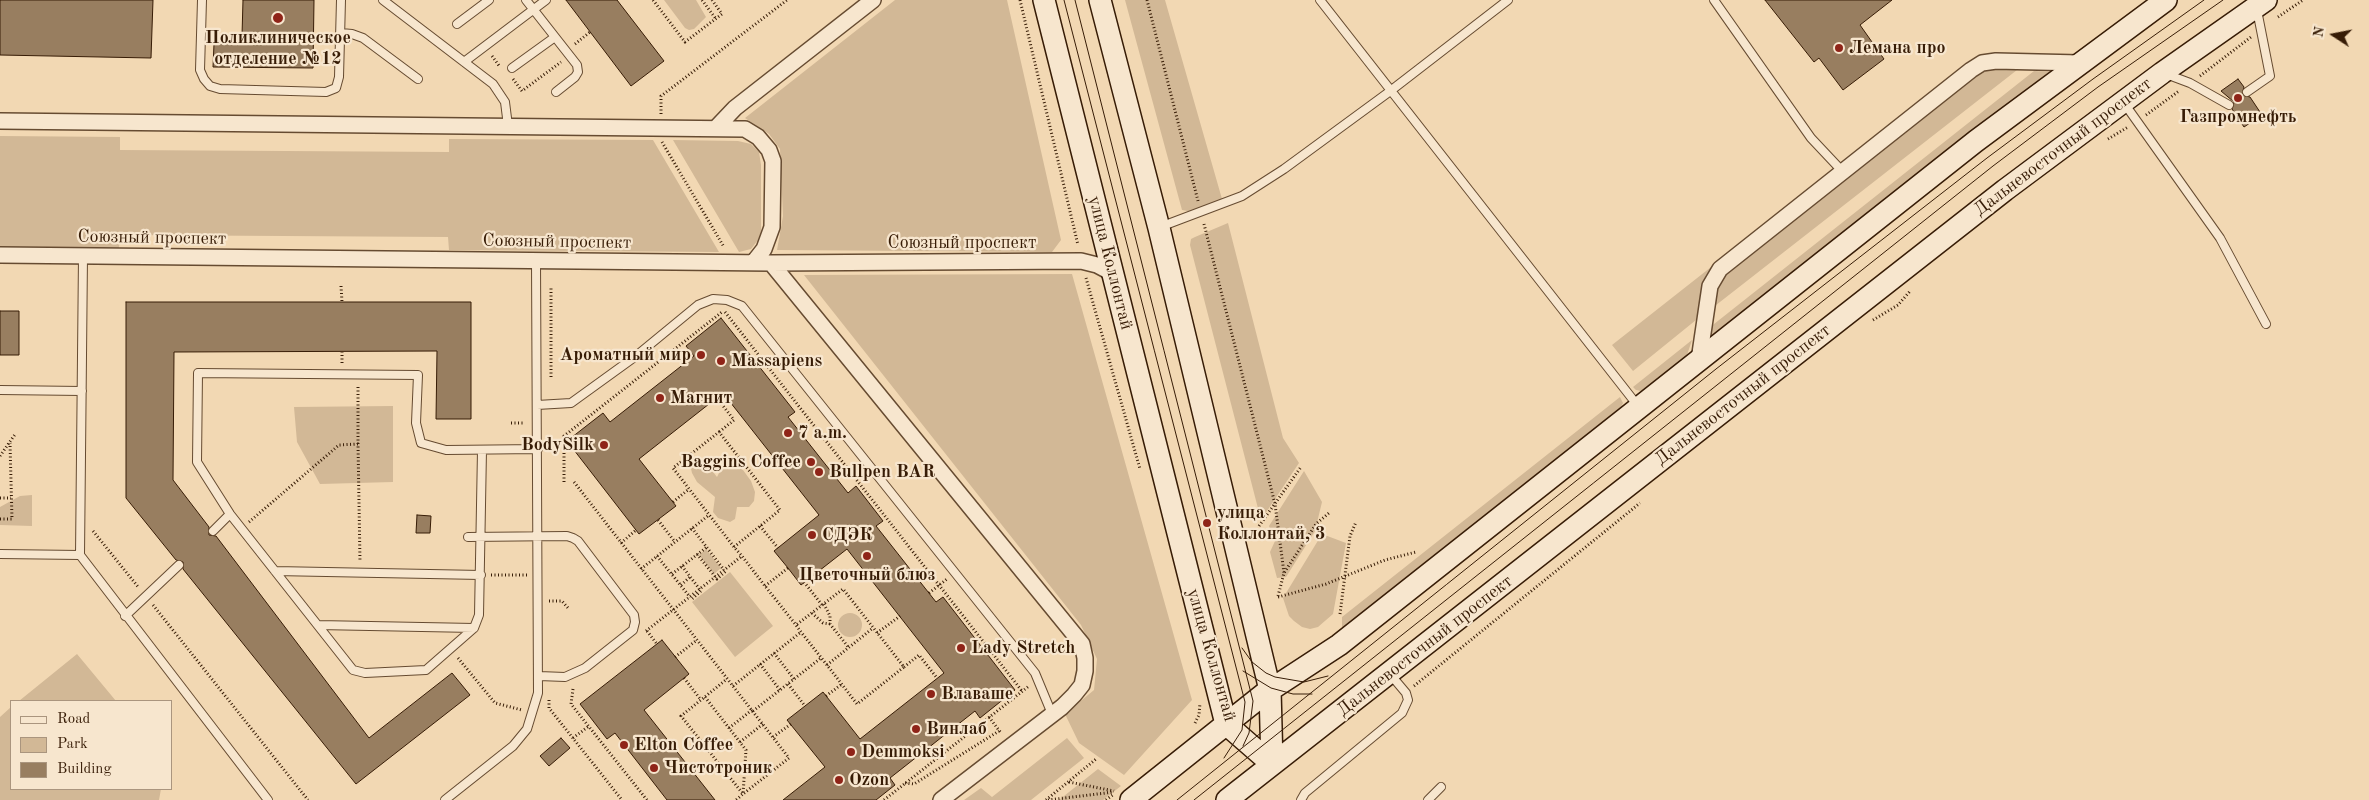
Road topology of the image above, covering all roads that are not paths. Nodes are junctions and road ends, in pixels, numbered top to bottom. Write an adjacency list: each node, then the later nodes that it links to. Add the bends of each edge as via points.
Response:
1 (202, 0): 17 (lane, via 200,70 210,86 220,89 326,92 336,88)
2 (341, 0): 17 (lane)
3 (383, 0): 19 (lane)
4 (489, 0): 16 (lane)
5 (526, 0): 15 (lane)
6 (546, 0): 15 (lane)
7 (873, 0): 31 (street, via 735,108)
8 (1044, 0): 39 (main road, улица Коллонтай)
9 (1100, 0): 33 (main road)
10 (1320, 0): 25 (lane)
11 (1508, 0): 25 (lane)
12 (1714, 0): 32 (lane, via 1810,138)
13 (2166, 0): 20 (main road)
14 (2261, 3): 22 (main road, Дальневосточный проспект); 26 (lane, via 2261,29 2270,76)
15 (534, 10): 18 (lane); 19 (lane)
16 (457, 24)
17 (341, 34): 23 (lane, via 362,38)
18 (555, 37): 21 (lane); 24 (lane, via 577,65 578,72)
19 (464, 62): 30 (lane, via 493,84 505,102)
20 (2080, 63): 32 (street, via 1982,63); 41 (main road)
21 (512, 68)
22 (2162, 73): 27 (main road, Дальневосточный проспект); 28 (lane, via 2190,83)
23 (418, 79)
24 (556, 92)
25 (1390, 92): 33 (lane, via 1242,196); 45 (lane)
26 (2247, 92)
27 (2122, 102): 40 (lane, via 2220,238); 61 (main road, Дальневосточный проспект, via 2005,190)
28 (2229, 104)
29 (0, 120): 30 (street)
30 (508, 126): 31 (street)
31 (716, 128): 37 (street, via 745,130 758,137 773,161 772,227 764,249)
32 (1843, 172): 41 (street, via 1720,269 1710,286)
33 (1159, 228): 63 (main road)
34 (0, 255): 35 (street, Союзный проспект)
35 (83, 256): 36 (street, Союзный проспект); 43 (lane)
36 (536, 261): 37 (street, Союзный проспект); 44 (lane)
37 (753, 263): 38 (street, Союзный проспект)
38 (772, 263): 39 (street, Союзный проспект, via 1081,261); 64 (street, via 1082,644 1085,664 1082,685)
39 (1112, 272): 65 (main road, улица Коллонтай)
40 (2266, 324)
41 (1699, 360): 45 (main road)
42 (0, 390): 43 (lane)
43 (82, 391): 54 (lane)
44 (537, 405): 47 (lane); 64 (lane, via 571,403 698,305 713,299 742,306 1035,673)
45 (1639, 408): 63 (main road, via 1339,645)
46 (482, 450): 47 (lane); 48 (lane, via 446,450 421,443 416,423 418,375 198,373 197,462); 52 (lane)
47 (538, 450): 50 (lane)
48 (230, 514): 49 (lane); 56 (lane)
49 (213, 531)
50 (538, 536): 52 (lane); 62 (lane); 62 (lane, via 567,536 578,541 634,615 635,622 632,630 584,668 565,677)
51 (468, 537): 52 (lane)
52 (481, 537): 57 (lane)
53 (0, 554): 54 (lane)
54 (80, 555): 58 (lane)
55 (179, 565): 58 (lane)
56 (275, 571): 57 (lane); 59 (lane)
57 (480, 575): 60 (lane, via 479,615)
58 (125, 616): 68 (lane)
59 (318, 625): 60 (lane); 60 (lane, via 353,670 366,673 426,670)
60 (474, 628)
61 (1390, 673): 66 (main road, Дальневосточный проспект); 73 (lane, via 1406,693 1408,700 1402,713 1305,793)
62 (539, 676): 69 (lane, via 534,712 527,729 513,746)
63 (1270, 690): 65 (main road); 66 (main road)
64 (1052, 714): 70 (street)
65 (1226, 724): 66 (main road, улица Коллонтай); 71 (main road)
66 (1272, 764): 72 (main road, Дальневосточный проспект)
67 (1441, 787): 74 (lane)
68 (268, 800)
69 (445, 800)
70 (941, 800)
71 (1131, 800)
72 (1227, 800)
73 (1301, 800)
74 (1428, 800)

